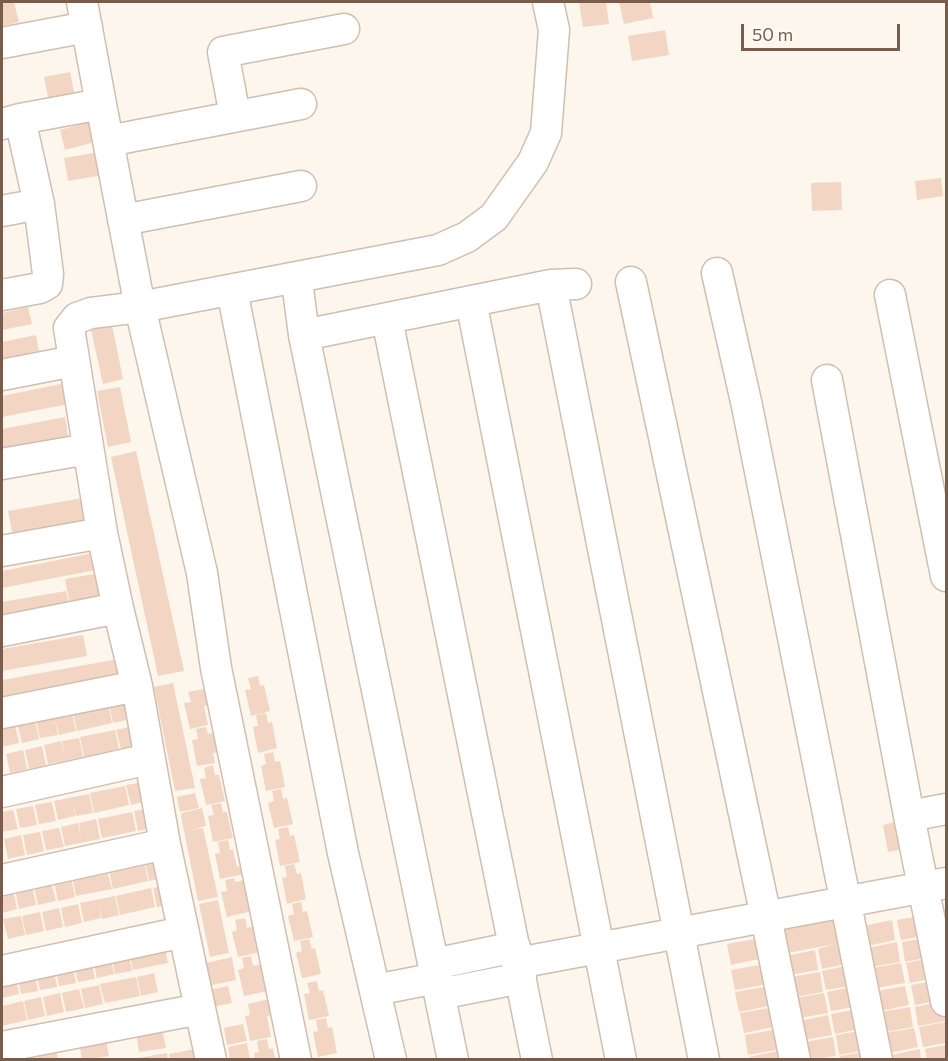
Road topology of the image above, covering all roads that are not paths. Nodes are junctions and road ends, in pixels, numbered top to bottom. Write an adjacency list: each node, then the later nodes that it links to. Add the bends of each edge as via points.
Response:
1 (548, 2): 17 (street, via 554,30 546,133 533,162 494,217 467,237 438,250)
2 (84, 14): 4 (street); 5 (street)
3 (344, 29): 7 (street, via 223,52)
4 (2, 43)
5 (101, 104): 8 (street); 9 (street)
6 (301, 104): 7 (street)
7 (235, 116): 9 (street)
8 (11, 121): 11 (street)
9 (108, 141): 13 (street)
10 (301, 186): 13 (street)
11 (39, 204): 12 (street); 18 (street, via 47,284)
12 (2, 211)
13 (123, 220): 21 (street)
14 (717, 273): 43 (street)
15 (631, 282): 44 (street)
16 (298, 289): 23 (street)
17 (232, 290): 21 (street); 51 (street, via 341,842)
18 (2, 295)
19 (890, 295): 31 (street)
20 (471, 301): 22 (street); 46 (street, via 563,284); 47 (street)
21 (140, 307): 24 (street, via 91,312 77,318 69,328); 56 (street, via 202,573 216,668)
22 (387, 319): 23 (street); 48 (street)
23 (304, 334): 50 (street)
24 (74, 361): 25 (street); 27 (street)
25 (2, 375)
26 (827, 380): 39 (street)
27 (88, 449): 28 (street); 29 (street)
28 (2, 464)
29 (102, 533): 30 (street); 32 (street)
30 (2, 551)
31 (946, 576)
32 (117, 608): 33 (street); 34 (street)
33 (2, 630)
34 (137, 686): 35 (street); 36 (street)
35 (2, 713)
36 (149, 759): 37 (street); 40 (street)
37 (2, 792)
38 (946, 809): 39 (street)
39 (909, 816): 42 (street)
40 (165, 844): 41 (street); 45 (street)
41 (2, 880)
42 (935, 885): 43 (street); 52 (street)
43 (845, 903): 44 (street); 63 (street)
44 (766, 916): 46 (street); 62 (street)
45 (183, 932): 49 (street); 53 (street)
46 (678, 933): 47 (street); 61 (street)
47 (599, 948): 48 (street); 60 (street)
48 (518, 963): 50 (street); 59 (street)
49 (2, 971)
50 (437, 979): 51 (street); 58 (street)
51 (375, 990): 57 (street)
52 (946, 1001)
53 (200, 1009): 54 (street); 55 (street)
54 (2, 1047)
55 (211, 1059)
56 (296, 1059)
57 (391, 1059)
58 (453, 1059)
59 (537, 1059)
60 (621, 1059)
61 (704, 1059)
62 (795, 1059)
63 (877, 1059)

